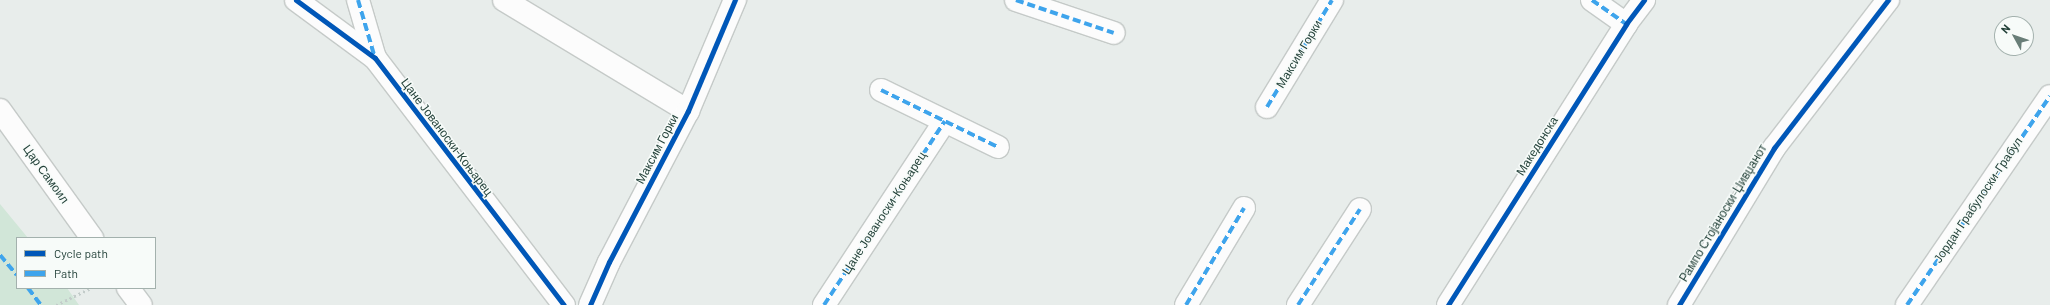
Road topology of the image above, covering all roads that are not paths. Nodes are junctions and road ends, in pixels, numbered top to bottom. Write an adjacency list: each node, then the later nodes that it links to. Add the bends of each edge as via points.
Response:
1 (296, 0): 12 (street, Цане Јованоски-Коњарец)
2 (358, 0): 12 (street)
3 (504, 0): 17 (street, Максим Горки)
4 (735, 0): 17 (street, Максим Горки)
5 (1016, 0): 11 (street)
6 (1332, 0): 15 (street, Максим Горки)
7 (1592, 0): 10 (street)
8 (1644, 0): 10 (street, Македонска)
9 (1888, 0): 31 (street, Рампо Стојаноски-Џивџанот, via 1774,148)
10 (1626, 24): 30 (street, Македонска)
11 (1114, 33)
12 (375, 58): 25 (street, Цане Јованоски-Коњарец)
13 (881, 90): 18 (street)
14 (2050, 96): 32 (street, Јордан Грабулоски-Грабул)
15 (1267, 107)
16 (0, 110): 22 (street, Цар Самоил)
17 (688, 111): 26 (street, Максим Горки, via 609,262)
18 (945, 121): 19 (street); 27 (street, Цане Јованоски-Коњарец)
19 (998, 147)
20 (1244, 208): 28 (street)
21 (1360, 209): 29 (street)
22 (91, 237)
23 (129, 289): 24 (street)
24 (141, 305)
25 (564, 305)
26 (590, 305)
27 (824, 305)
28 (1186, 305)
29 (1298, 305)
30 (1448, 305)
31 (1679, 305)
32 (1907, 305)

